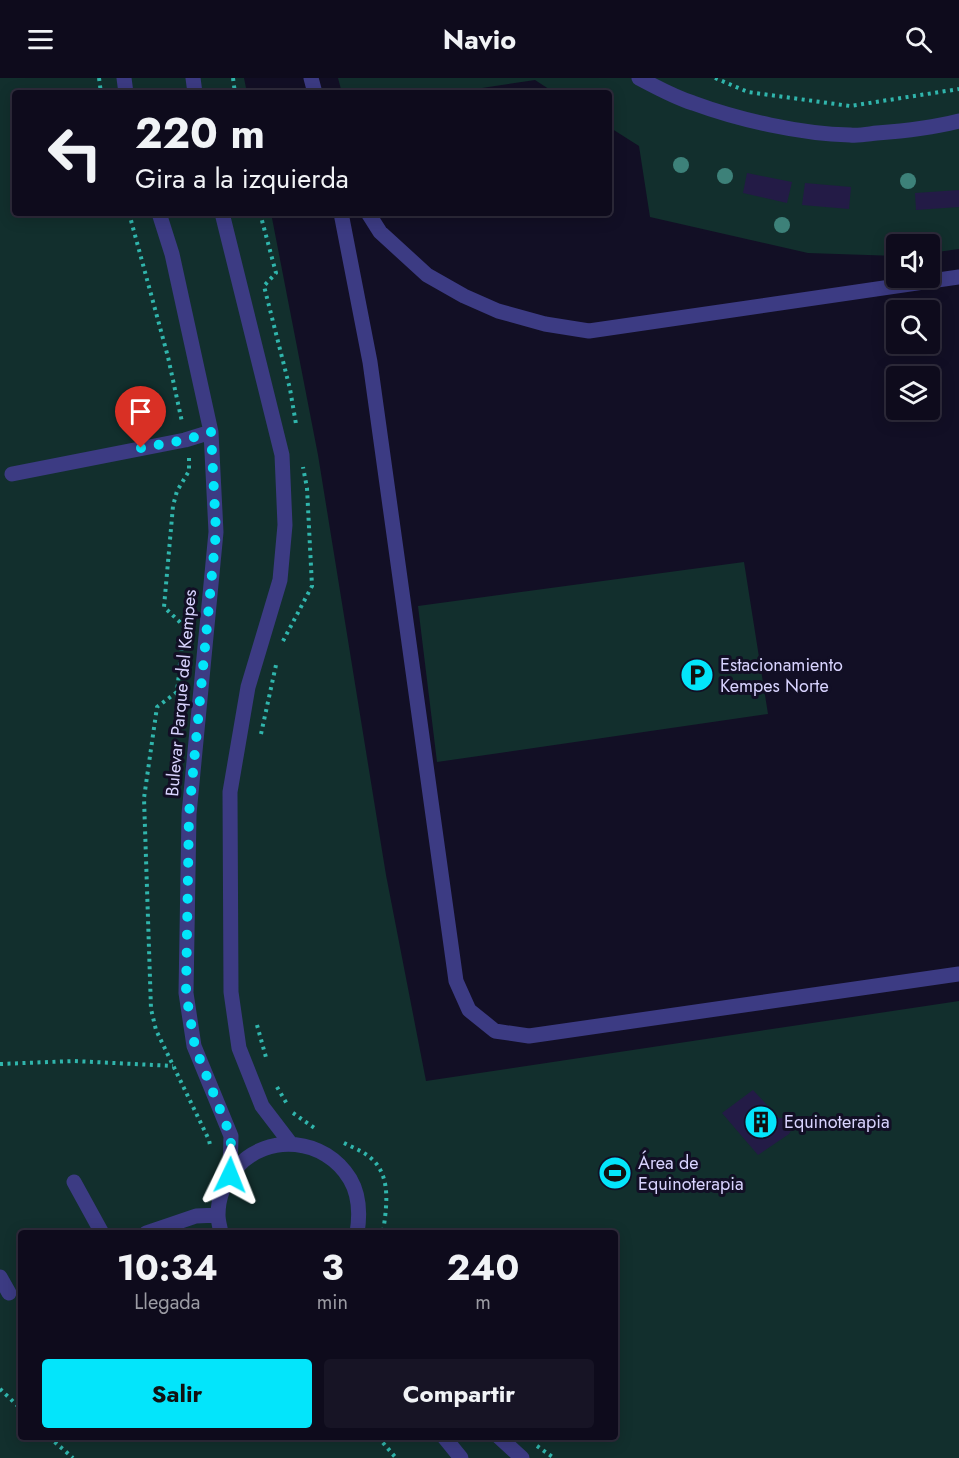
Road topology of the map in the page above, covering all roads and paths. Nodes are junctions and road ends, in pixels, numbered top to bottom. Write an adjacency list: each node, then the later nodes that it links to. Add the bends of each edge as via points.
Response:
1 (639, 78): 4 (street, via 727,115 793,129 851,136)
2 (715, 78): 3 (path, via 748,92 850,106)
3 (959, 89)
4 (959, 121)
5 (130, 216): 12 (path, via 168,357)
6 (160, 216): 11 (street, Bulevar Parque del Kempes)
7 (223, 216): 20 (street, via 282,455 285,525 280,580 248,687 230,792 231,992 239,1048 262,1106)
8 (342, 216): 15 (street, via 370,362 456,981 469,1010 495,1031 529,1036)
9 (370, 216): 10 (street, via 380,232 427,275 464,296 544,324 589,331)
10 (959, 277)
11 (211, 432): 12 (street); 21 (street, Bulevar Parque del Kempes, via 216,532 189,814 186,993 195,1047 231,1137)
12 (185, 440): 13 (street); 14 (path, via 189,471 173,506 164,607 184,626 177,692 157,707)
13 (12, 474)
14 (144, 798)
15 (959, 974)
16 (0, 1064): 17 (path, via 74,1061)
17 (173, 1066)
18 (279, 1092): 19 (path, via 291,1112)
19 (318, 1131)
20 (291, 1144): 21 (street, Bulevar Parque del Kempes, via 273,1145 257,1152); 27 (street, Bulevar Parque del Kempes, via 309,1146 341,1166 358,1198)
21 (230, 1175): 23 (street, Bulevar Parque del Kempes, via 219,1201)
22 (74, 1182): 24 (street)
23 (218, 1215): 25 (street, via 196,1216); 26 (street, Bulevar Parque del Kempes)
24 (100, 1230)
25 (155, 1230)
26 (220, 1230)
27 (358, 1230)
28 (0, 1277): 29 (street)
29 (9, 1293)
30 (0, 1389): 31 (path)
31 (18, 1406)
32 (53, 1440): 36 (path)
33 (381, 1440): 37 (path)
34 (446, 1440): 38 (street)
35 (502, 1440): 39 (street)
36 (73, 1458)
37 (396, 1458)
38 (461, 1458)
39 (522, 1458)

